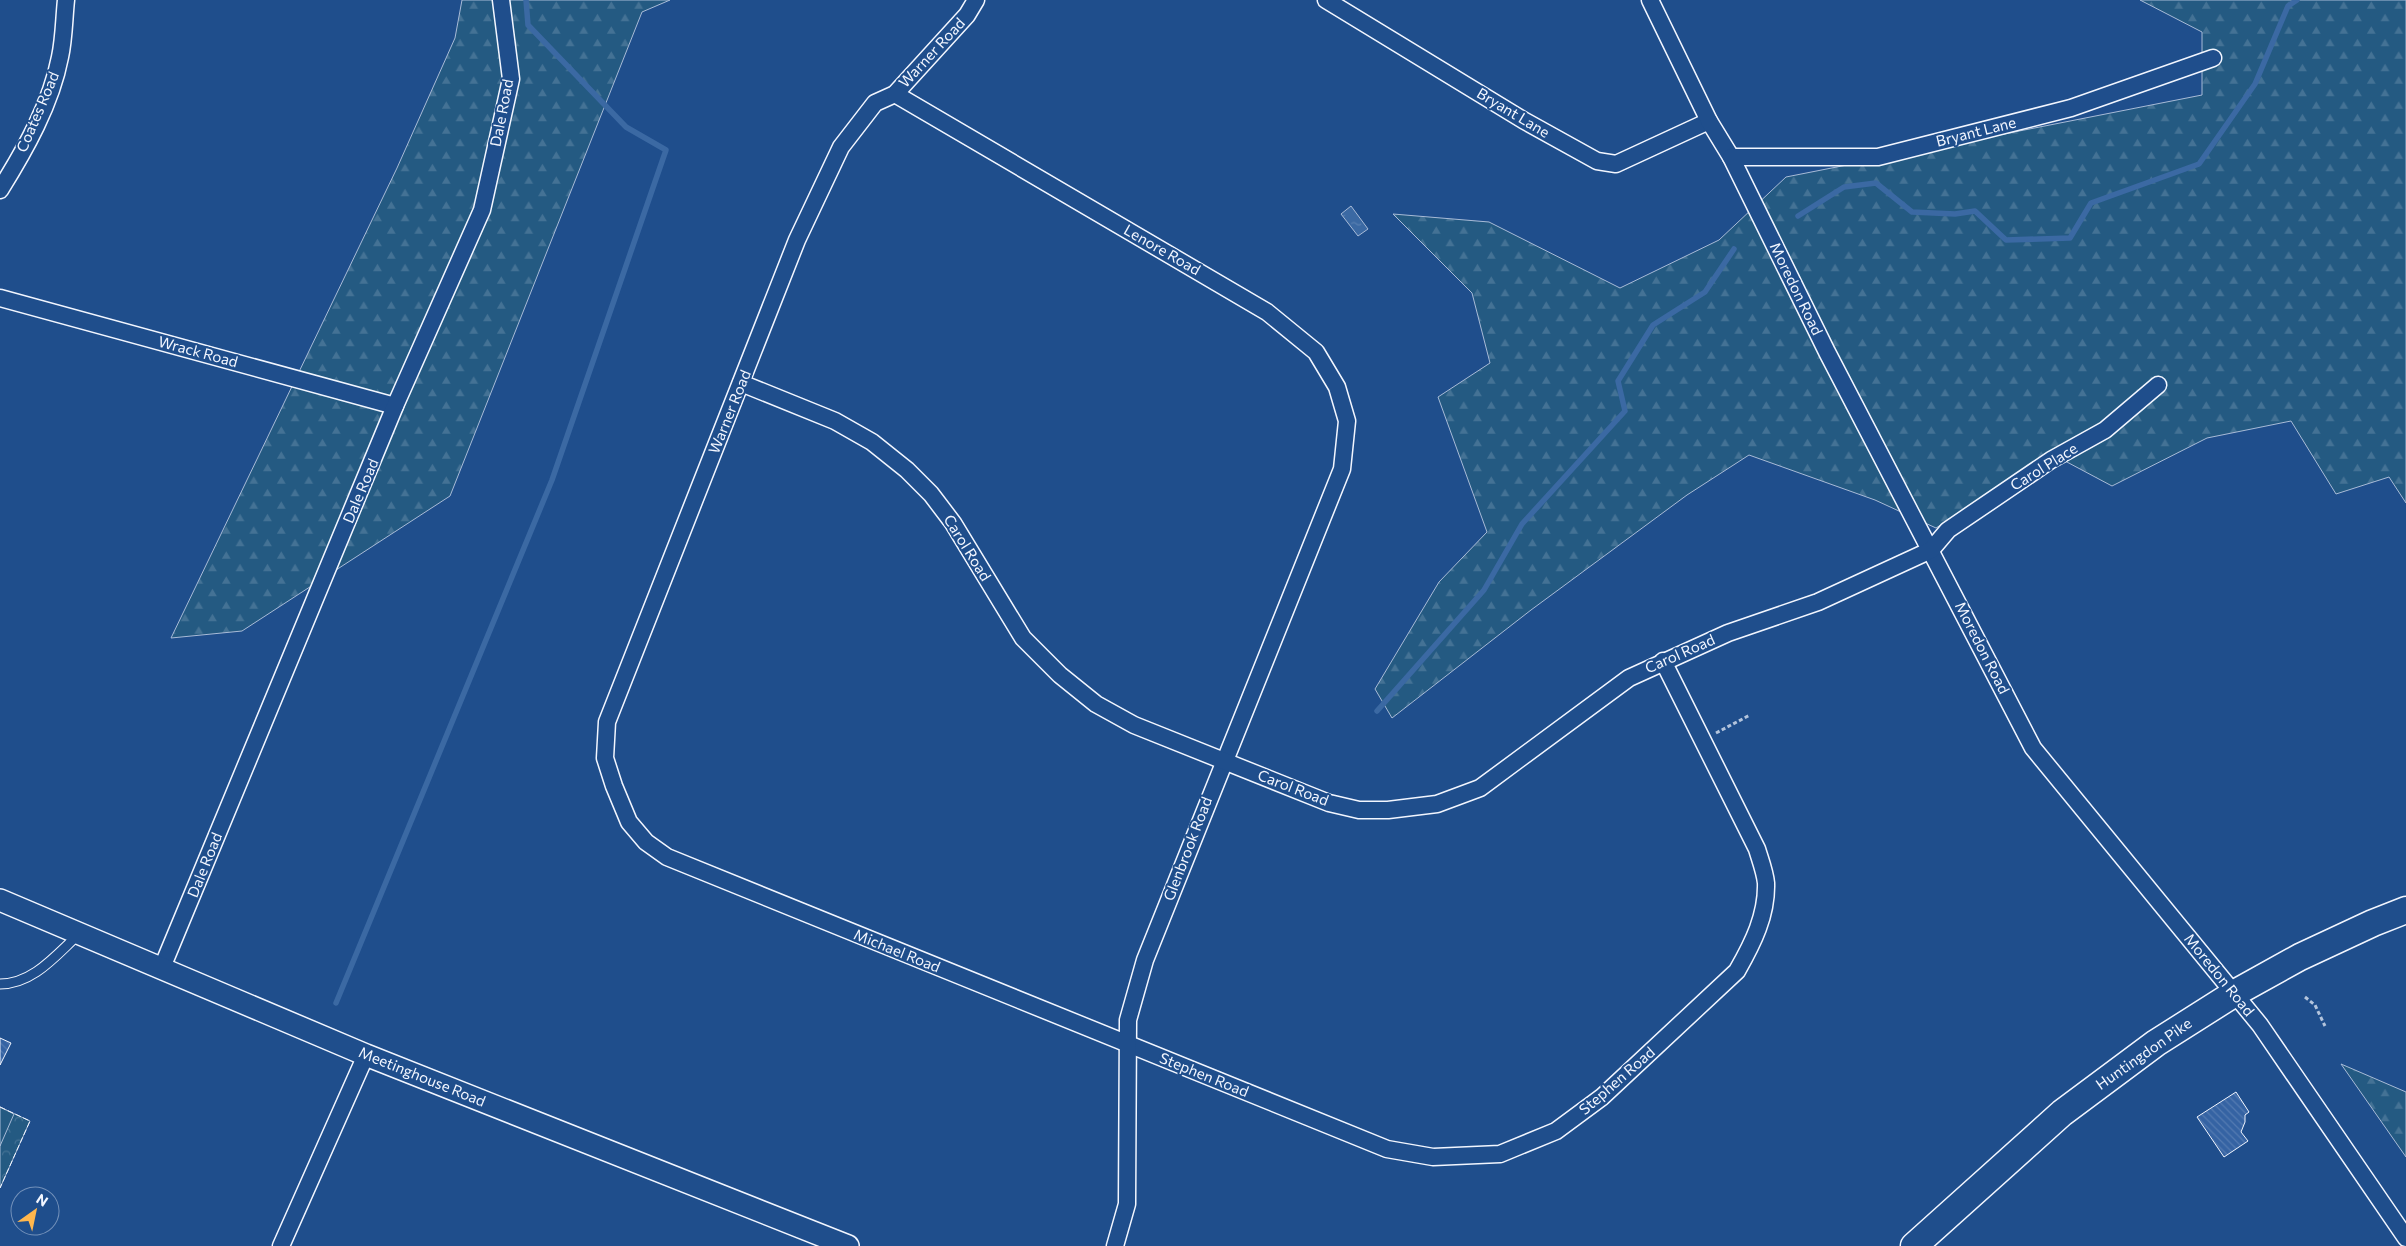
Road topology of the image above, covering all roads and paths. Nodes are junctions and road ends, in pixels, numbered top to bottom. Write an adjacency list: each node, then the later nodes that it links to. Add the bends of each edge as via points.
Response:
1 (66, 0): 10 (street, Coates Road, via 60,56 50,92 20,157)
2 (501, 0): 14 (street, Dale Road, via 510,79 482,210)
3 (976, 0): 7 (street, Warner Road, via 967,15)
4 (1326, 0): 8 (street, Bryant Lane, via 1523,120 1597,161 1616,164)
5 (1650, 0): 8 (street, Moredon Road)
6 (2213, 58): 9 (street, Bryant Lane, via 2071,108 1878,157)
7 (895, 94): 12 (street, Warner Road, via 876,103 841,147 797,240); 15 (street, Lenore Road, via 1266,312 1316,352 1337,386 1347,421)
8 (1709, 121): 9 (street, Moredon Road)
9 (1731, 157): 16 (street, Moredon Road, via 1827,352)
10 (0, 190)
11 (0, 298): 14 (street, Wrack Road)
12 (741, 383): 20 (street, Carol Road, via 835,421 872,442 931,494 953,523 1023,638 1060,675 1096,704 1134,725); 21 (street, Warner Road, via 607,722 605,758 630,822 646,842)
13 (2158, 385): 16 (street, Carol Place, via 2105,430 2051,460 1948,530)
14 (396, 406): 25 (street, Dale Road)
15 (1342, 469): 20 (street, Glenbrook Road)
16 (1931, 550): 17 (street, Carol Road, via 1818,602 1728,633); 27 (street, Moredon Road, via 2033,748)
17 (1663, 661): 20 (street, Carol Road, via 1629,678 1480,788 1437,804 1359,810 1329,803); 30 (street, Stephen Road, via 1757,849 1766,882 1762,918 1752,946 1737,971 1602,1097 1556,1131 1500,1154 1433,1157 1387,1149)
18 (1750, 715): 19 (path)
19 (1713, 734)
20 (1223, 761): 30 (street, Glenbrook Road, via 1145,960 1128,1020)
21 (667, 857): 30 (street, Michael Road)
22 (0, 900): 24 (street, Meetinghouse Road)
23 (2406, 910): 27 (main road, Huntingdon Pike, via 2300,957)
24 (78, 935): 25 (street, Meetinghouse Road); 26 (lane, via 33,976)
25 (161, 970): 31 (street, Meetinghouse Road)
26 (0, 984)
27 (2235, 993): 32 (street, Moredon Road); 36 (main road, Huntingdon Pike, via 2156,1043 2062,1113)
28 (2305, 997): 29 (path, via 2315,1005)
29 (2325, 1026)
30 (1128, 1044): 35 (street, Glenbrook Road, via 1127,1204)
31 (366, 1055): 33 (street); 34 (street, Meetinghouse Road)
32 (2406, 1238)
33 (281, 1246)
34 (848, 1246)
35 (1115, 1246)
36 (1914, 1246)

